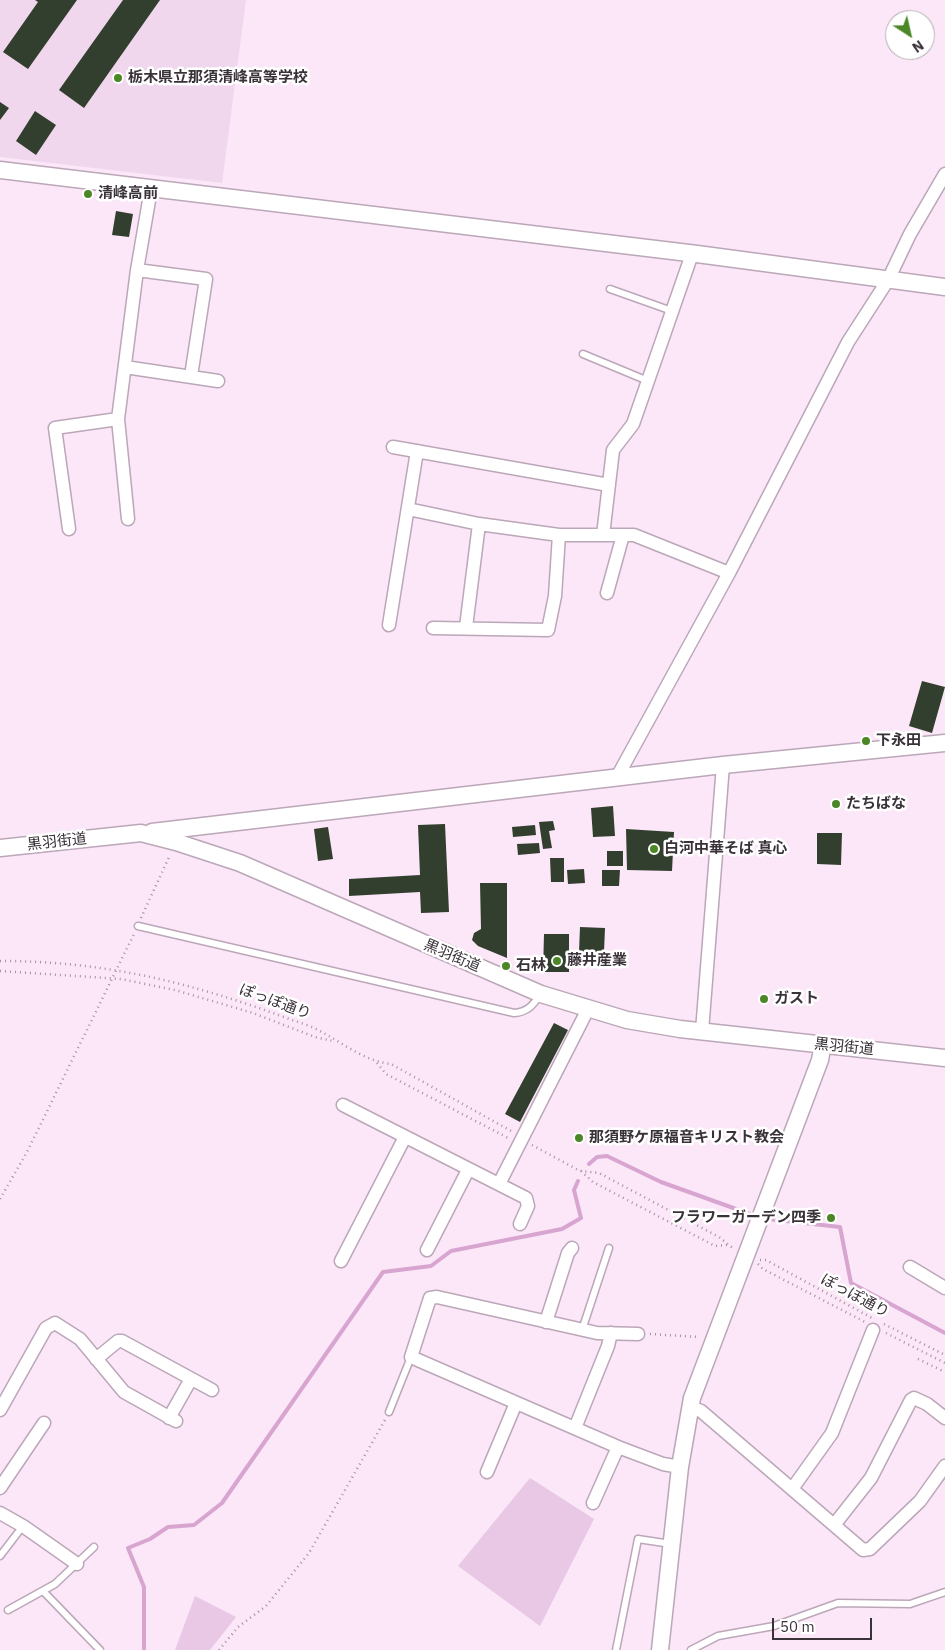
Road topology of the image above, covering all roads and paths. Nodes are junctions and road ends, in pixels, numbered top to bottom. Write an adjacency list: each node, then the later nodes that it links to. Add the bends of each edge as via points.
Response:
1 (0, 170): 3 (street)
2 (945, 174): 6 (street)
3 (151, 189): 4 (street); 5 (street)
4 (692, 254): 6 (street); 9 (street)
5 (137, 270): 11 (street); 12 (street, via 206,278)
6 (888, 280): 7 (street); 26 (street, via 848,342)
7 (945, 288)
8 (610, 289): 9 (lane)
9 (672, 310): 13 (street)
10 (583, 354): 13 (lane)
11 (125, 367): 12 (street); 15 (street)
12 (191, 376): 14 (street)
13 (648, 381): 18 (street, via 633,424 613,450)
14 (218, 382)
15 (118, 419): 20 (street); 22 (street, via 55,428)
16 (393, 447): 17 (street)
17 (417, 452): 18 (street); 19 (street)
18 (609, 485): 24 (street)
19 (408, 509): 21 (street); 28 (street)
20 (128, 519)
21 (479, 524): 23 (street); 29 (street)
22 (69, 529)
23 (560, 535): 24 (street); 29 (street, via 555,596 548,630)
24 (603, 535): 25 (street)
25 (623, 535): 26 (street, via 634,535); 27 (street)
26 (729, 573): 33 (street)
27 (607, 593)
28 (389, 625)
29 (466, 627): 30 (street)
30 (433, 628)
31 (945, 743): 32 (street)
32 (723, 765): 33 (street); 44 (street)
33 (616, 779): 34 (street)
34 (141, 833): 35 (street, 黒羽街道); 36 (street, 黒羽街道)
35 (176, 842): 37 (path); 42 (street, 黒羽街道, via 240,863)
36 (0, 848)
37 (138, 926): 39 (path); 42 (lane, via 514,1012 524,1012)
38 (0, 961): 39 (path, ぽっぽ通り)
39 (118, 969): 41 (path); 45 (path, ぽっぽ通り, via 190,985 236,1000 320,1031)
40 (0, 971): 41 (path)
41 (113, 978): 45 (path, via 175,990); 57 (path, via 27,1152)
42 (541, 994): 43 (street, 黒羽街道)
43 (588, 1009): 44 (street, 黒羽街道, via 627,1020); 56 (street)
44 (702, 1031): 46 (street, 黒羽街道)
45 (335, 1041): 48 (path, ぽっぽ通り)
46 (823, 1044): 47 (street, 黒羽街道); 72 (street, via 820,1060)
47 (945, 1058)
48 (377, 1062): 51 (path, ぽっぽ通り, via 391,1064 512,1130); 52 (path, via 386,1074)
49 (343, 1105): 50 (street)
50 (405, 1137): 54 (street); 64 (street)
51 (516, 1137)
52 (511, 1139)
53 (528, 1142): 55 (path)
54 (468, 1170): 56 (street); 62 (street)
55 (580, 1171): 59 (path, via 599,1173 719,1237); 59 (path, via 593,1182 715,1246)
56 (499, 1184): 58 (street, via 526,1198 528,1206)
57 (0, 1199)
58 (520, 1224)
59 (727, 1245): 63 (path)
60 (572, 1248): 67 (street)
61 (609, 1248): 69 (lane)
62 (427, 1250)
63 (738, 1250)
64 (341, 1261)
65 (910, 1267): 66 (street)
66 (945, 1288)
67 (546, 1322): 69 (street); 74 (street, via 430,1298)
68 (874, 1328): 73 (path, ぽっぽ通り, via 763,1269 754,1259 766,1260); 77 (path); 93 (street, via 832,1433)
69 (582, 1330): 70 (street)
70 (610, 1333): 71 (street); 87 (street, via 608,1346)
71 (638, 1334): 72 (path)
72 (713, 1337): 82 (street)
73 (945, 1355)
74 (411, 1357): 81 (street); 84 (lane)
75 (96, 1358): 79 (street, via 122,1341); 79 (street, via 124,1392 173,1420); 83 (street, via 80,1339 61,1326 50,1324)
76 (918, 1359): 78 (path)
77 (945, 1363)
78 (945, 1372)
79 (191, 1379): 80 (street)
80 (212, 1390)
81 (516, 1403): 87 (street); 91 (street)
82 (690, 1407): 90 (street); 93 (street, via 701,1411)
83 (0, 1410)
84 (389, 1412): 106 (path, via 309,1553 266,1606 238,1627)
85 (945, 1418): 96 (street, via 927,1404 914,1398 911,1400 871,1478)
86 (44, 1423): 92 (street)
87 (575, 1428): 88 (street)
88 (618, 1447): 90 (street); 94 (street)
89 (945, 1466): 96 (street, via 920,1501 870,1549 863,1550)
90 (680, 1467): 98 (street)
91 (486, 1472)
92 (0, 1488)
93 (792, 1489): 96 (street)
94 (592, 1503)
95 (0, 1513): 97 (street)
96 (834, 1525)
97 (23, 1526): 100 (lane); 101 (street)
98 (672, 1544): 107 (lane, via 638,1539); 108 (street)
99 (94, 1547): 101 (lane)
100 (0, 1556)
101 (77, 1564): 102 (lane)
102 (43, 1592): 104 (lane); 105 (lane)
103 (945, 1592): 109 (lane, via 910,1604 838,1604 774,1626 718,1636)
104 (8, 1610)
105 (100, 1650)
106 (219, 1650)
107 (616, 1650)
108 (660, 1650)
109 (691, 1650)

